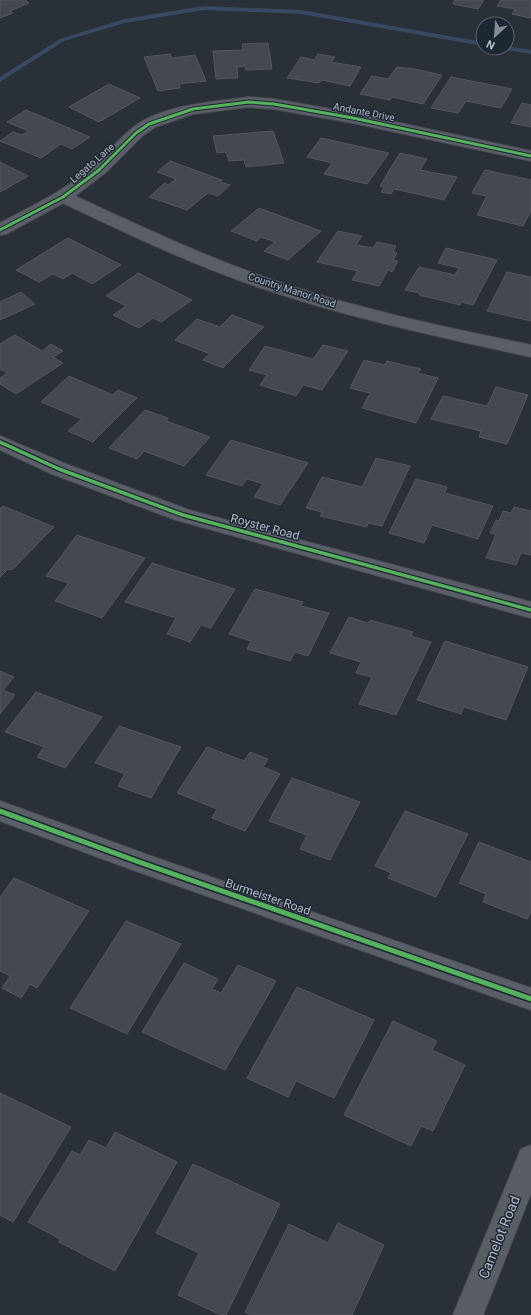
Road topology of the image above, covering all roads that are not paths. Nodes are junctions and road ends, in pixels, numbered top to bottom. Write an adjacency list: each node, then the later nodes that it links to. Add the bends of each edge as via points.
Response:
1 (193, 110): 2 (street, Andante Drive, via 249,102 274,104); 3 (street, Legato Lane, via 149,124 136,133 99,170)
2 (531, 156)
3 (63, 197): 4 (street, Legato Lane); 5 (street, Country Manor Road, via 168,246 267,284 430,329)
4 (0, 230)
5 (531, 351)
6 (0, 442): 7 (street, Royster Road, via 59,469 183,515)
7 (531, 610)
8 (0, 811): 9 (street, Burmeister Road)
9 (531, 999)
10 (531, 1158): 11 (street, Camelot Road)
11 (468, 1315)

